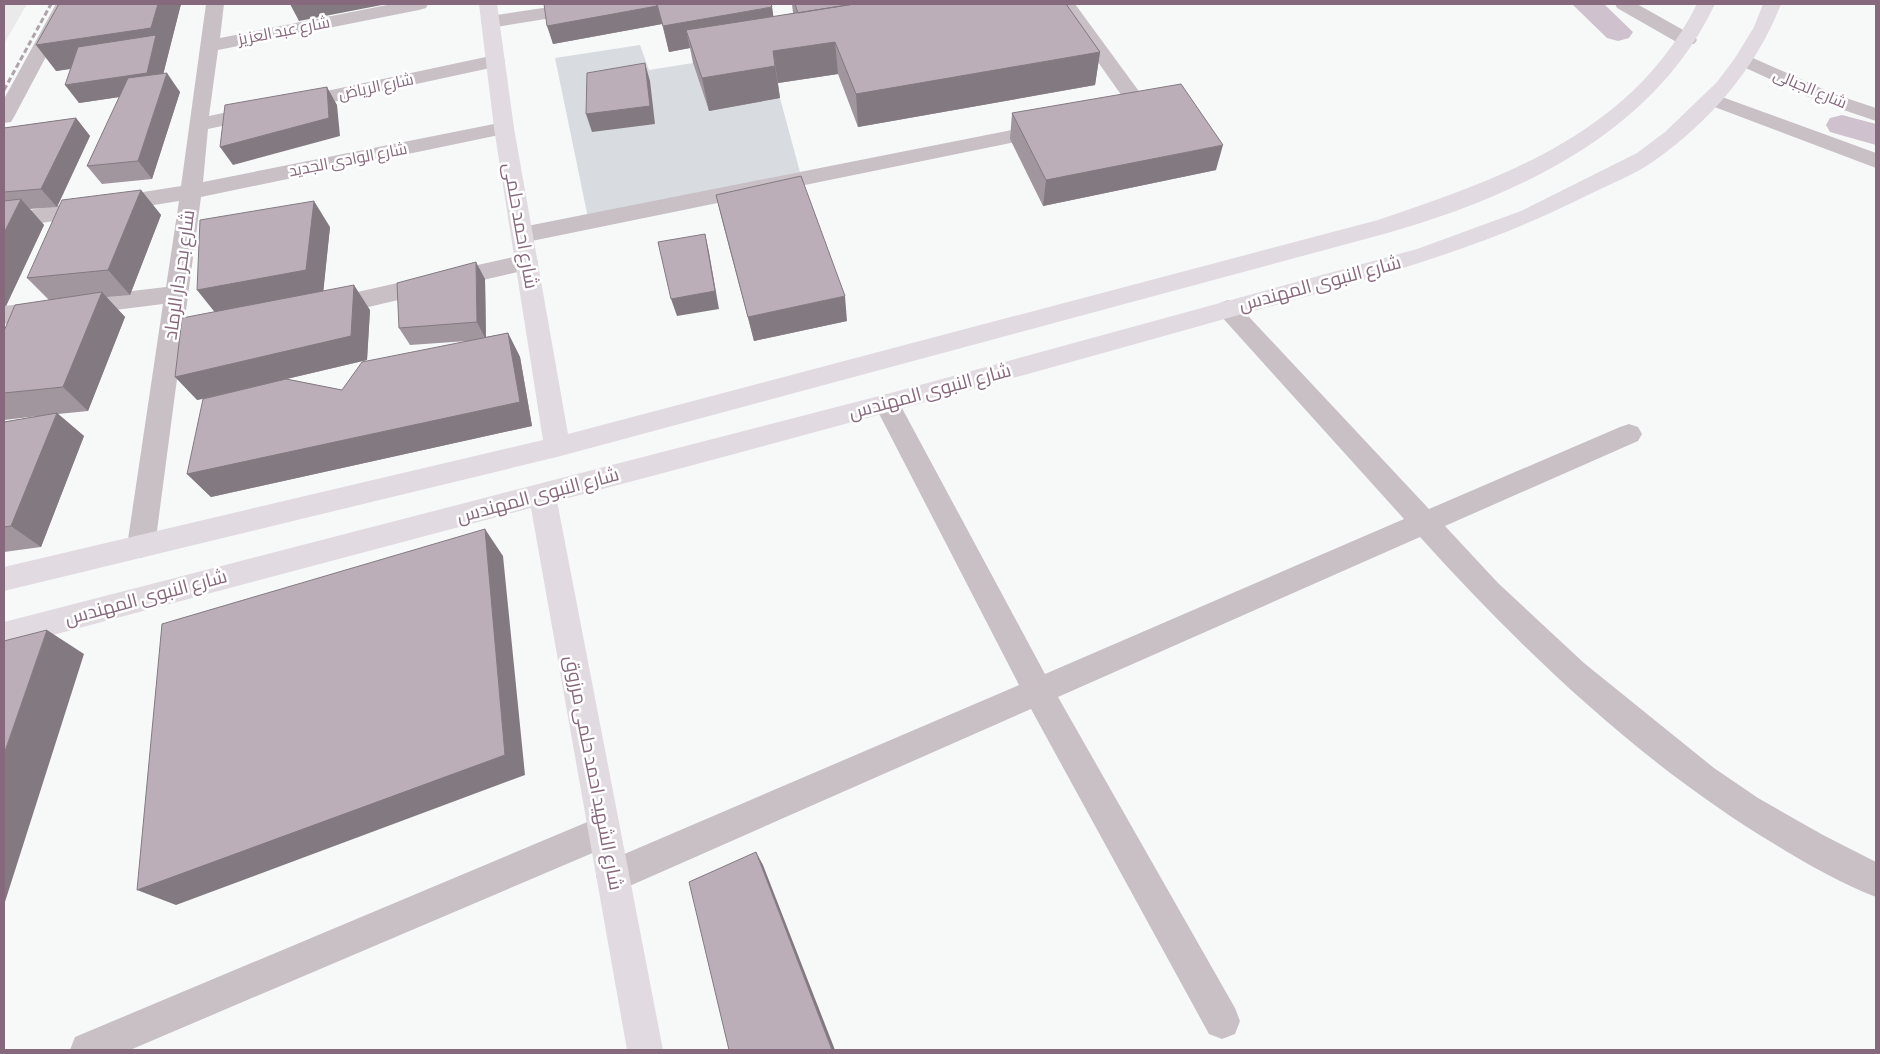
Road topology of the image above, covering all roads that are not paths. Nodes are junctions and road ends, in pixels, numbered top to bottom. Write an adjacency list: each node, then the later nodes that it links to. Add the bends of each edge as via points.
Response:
1 (65, 4): 16 (street)
2 (215, 4): 11 (street, شارع بحر دار الرماد)
3 (419, 4): 11 (street, شارع عبد العزيز)
4 (602, 4): 9 (street)
5 (1066, 4): 17 (street, via 1142,109)
6 (1624, 4): 10 (street)
7 (1706, 4): 10 (main road, شارع النبوى المهندس)
8 (1772, 4): 12 (main road, شارع النبوى المهندس)
9 (489, 13): 13 (main road, شارع احمد حلمى)
10 (1687, 40): 32 (main road, شارع النبوى المهندس, via 1659,77 1588,136 1531,170 1442,206 1384,226)
11 (208, 46): 18 (street, شارع بحر دار الرماد)
12 (1744, 60): 14 (main road, شارع النبوى المهندس); 15 (street, شارع الجبالى, via 1827,98)
13 (495, 61): 18 (street, شارع الرياض); 20 (main road, شارع احمد حلمى)
14 (1711, 99): 21 (street); 27 (main road, شارع النبوى المهندس, via 1672,137 1644,158 1529,216 1424,255)
15 (1876, 115)
16 (4, 117)
17 (1103, 117)
18 (198, 125): 22 (street, شارع بحر دار الرماد)
19 (1065, 125): 24 (street)
20 (504, 128): 22 (street, شارع الوادى الجديد); 24 (main road, شارع احمد حلمى)
21 (1876, 161)
22 (191, 192): 23 (street, شارع الوادى الجديد); 26 (street, شارع بحر دار الرماد)
23 (4, 221)
24 (522, 235): 25 (main road, شارع احمد حلمى)
25 (527, 262): 28 (street); 32 (main road, شارع احمد حلمى)
26 (177, 294): 29 (street); 35 (street, شارع بحر دار الرماد, via 180,341)
27 (1228, 309): 30 (main road, شارع النبوى المهندس); 34 (street)
28 (305, 312)
29 (4, 315)
30 (887, 404): 33 (main road, شارع النبوى المهندس); 38 (street)
31 (1630, 434): 34 (street)
32 (557, 447): 35 (main road, شارع النبوى المهندس)
33 (542, 495): 37 (main road, شارع النبوى المهندس); 39 (main road, شارع الشهيد احمد حلمى مرزوق)
34 (1425, 523): 38 (street); 41 (street, via 1488,592 1573,673 1688,767 1747,809)
35 (141, 546): 36 (main road, شارع النبوى المهندس)
36 (4, 579)
37 (4, 635)
38 (1038, 691): 40 (street); 42 (street)
39 (604, 831): 40 (main road, شارع الشهيد احمد حلمى مرزوق); 43 (street)
40 (612, 876): 44 (main road, شارع الشهيد احمد حلمى مرزوق)
41 (1876, 880)
42 (1222, 1021)
43 (88, 1050)
44 (645, 1050)

